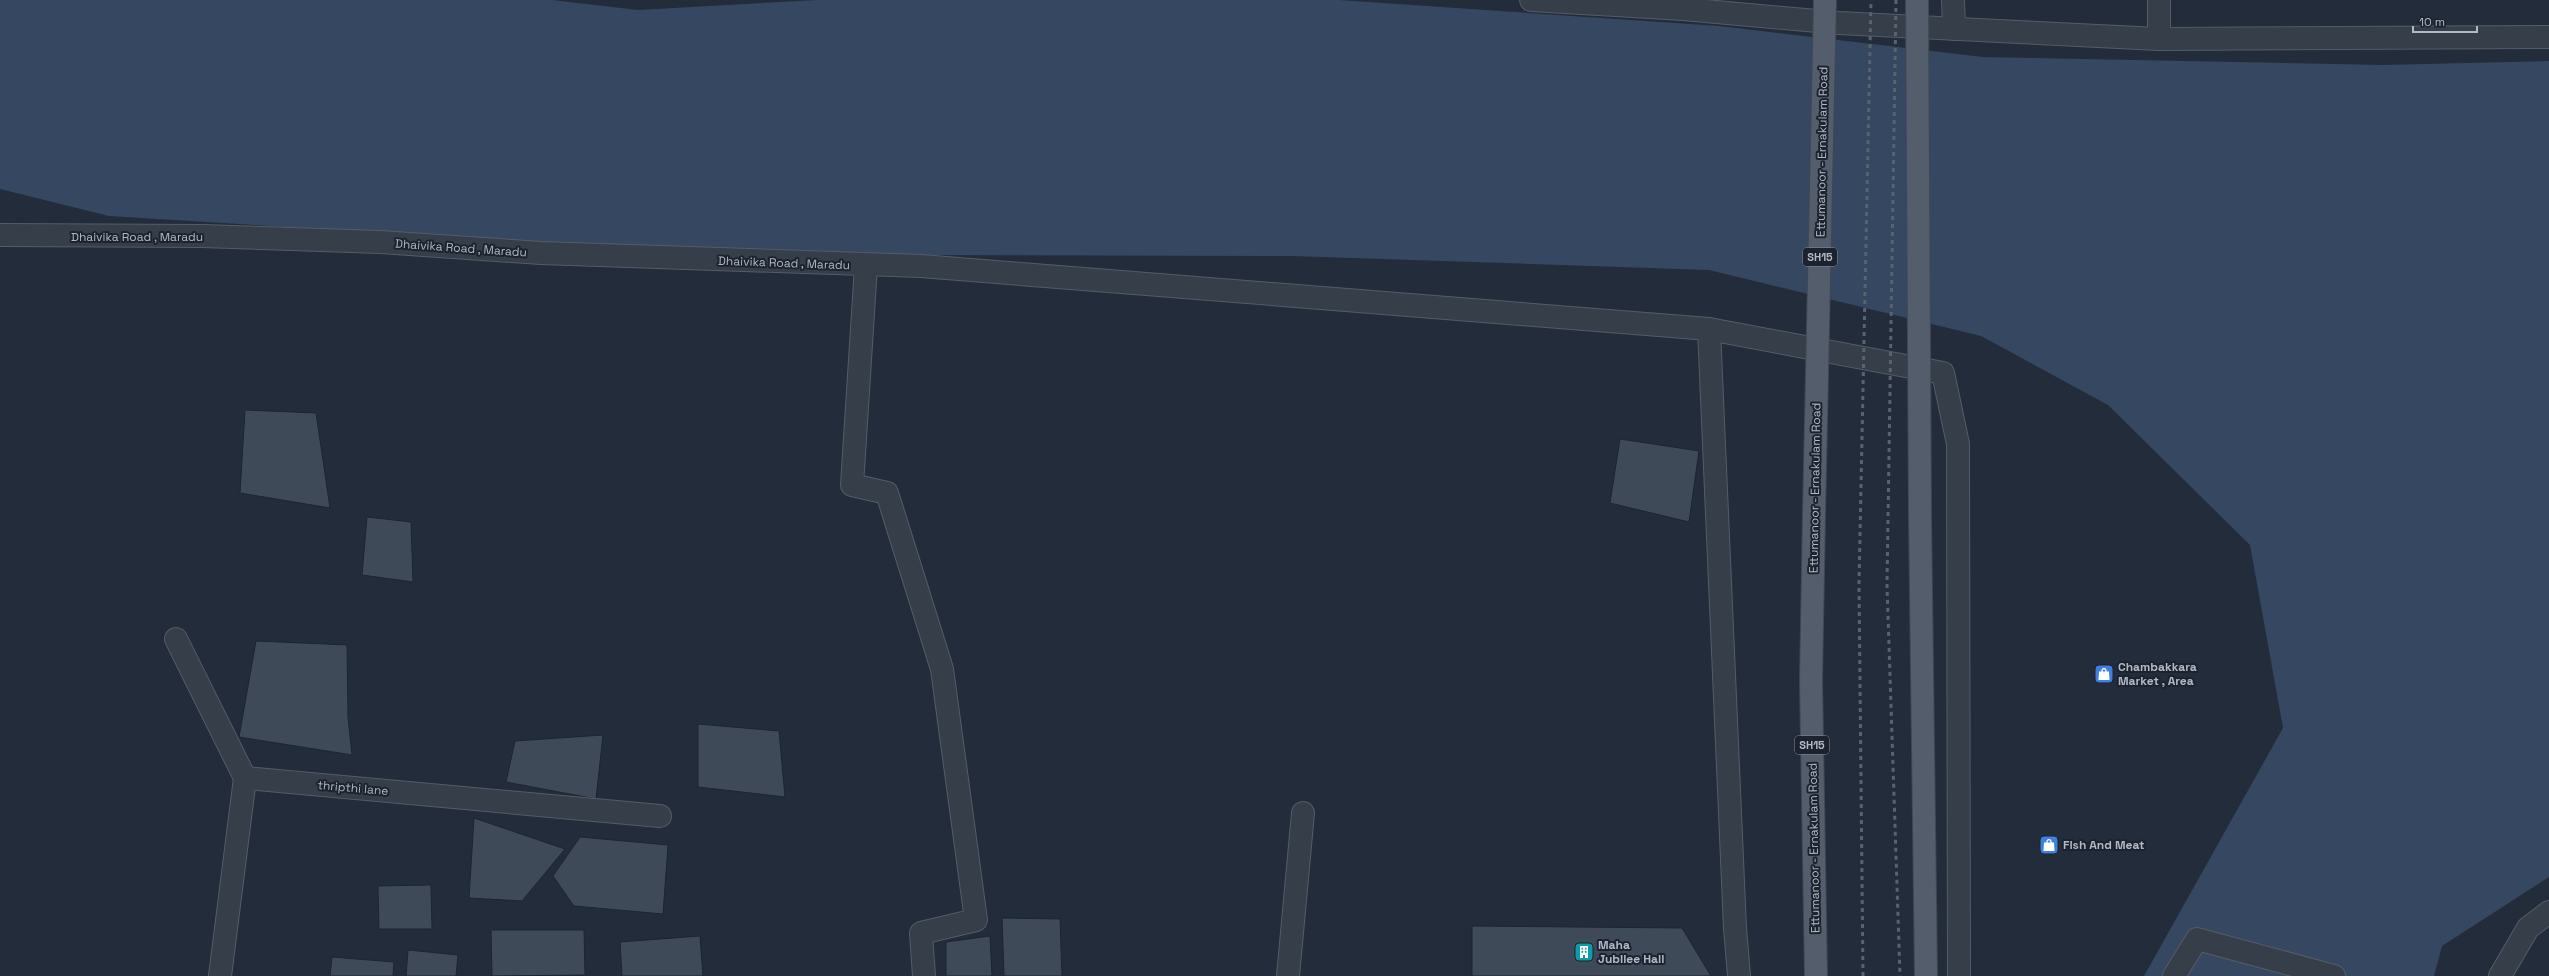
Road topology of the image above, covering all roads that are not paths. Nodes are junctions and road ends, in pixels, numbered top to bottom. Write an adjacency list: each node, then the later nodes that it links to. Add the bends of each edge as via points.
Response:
1 (1531, 0): 6 (street)
2 (1825, 0): 22 (main road, Ettumanoor - Ernakulam Road / SH15, bridge, via 1811,680)
3 (1917, 0): 23 (main road, bridge)
4 (1953, 0): 7 (street)
5 (2159, 0): 9 (street)
6 (1682, 4): 7 (street, via 1839,23)
7 (1954, 29): 9 (street)
8 (2549, 37): 9 (street)
9 (2159, 39)
10 (0, 235): 11 (street, Dhaivika Road , Maradu, via 202,236 380,242 541,253)
11 (866, 266): 12 (street, Dhaivika Road , Maradu, via 921,266); 19 (street, via 852,485 887,493 942,668 976,920 921,933)
12 (1709, 329): 21 (street); 24 (street, Dhaivika Road , Maradu, via 1943,373 1958,444)
13 (176, 639): 14 (street)
14 (245, 778): 16 (street, thripthi lane); 18 (street)
15 (1303, 813): 20 (street)
16 (660, 816)
17 (2549, 912): 27 (street, via 2528,928)
18 (220, 976)
19 (924, 976)
20 (1288, 976)
21 (1739, 976)
22 (1816, 976)
23 (1926, 976)
24 (1959, 976)
25 (2174, 976): 26 (street, via 2197,939)
26 (2334, 976)
27 (2500, 976)

